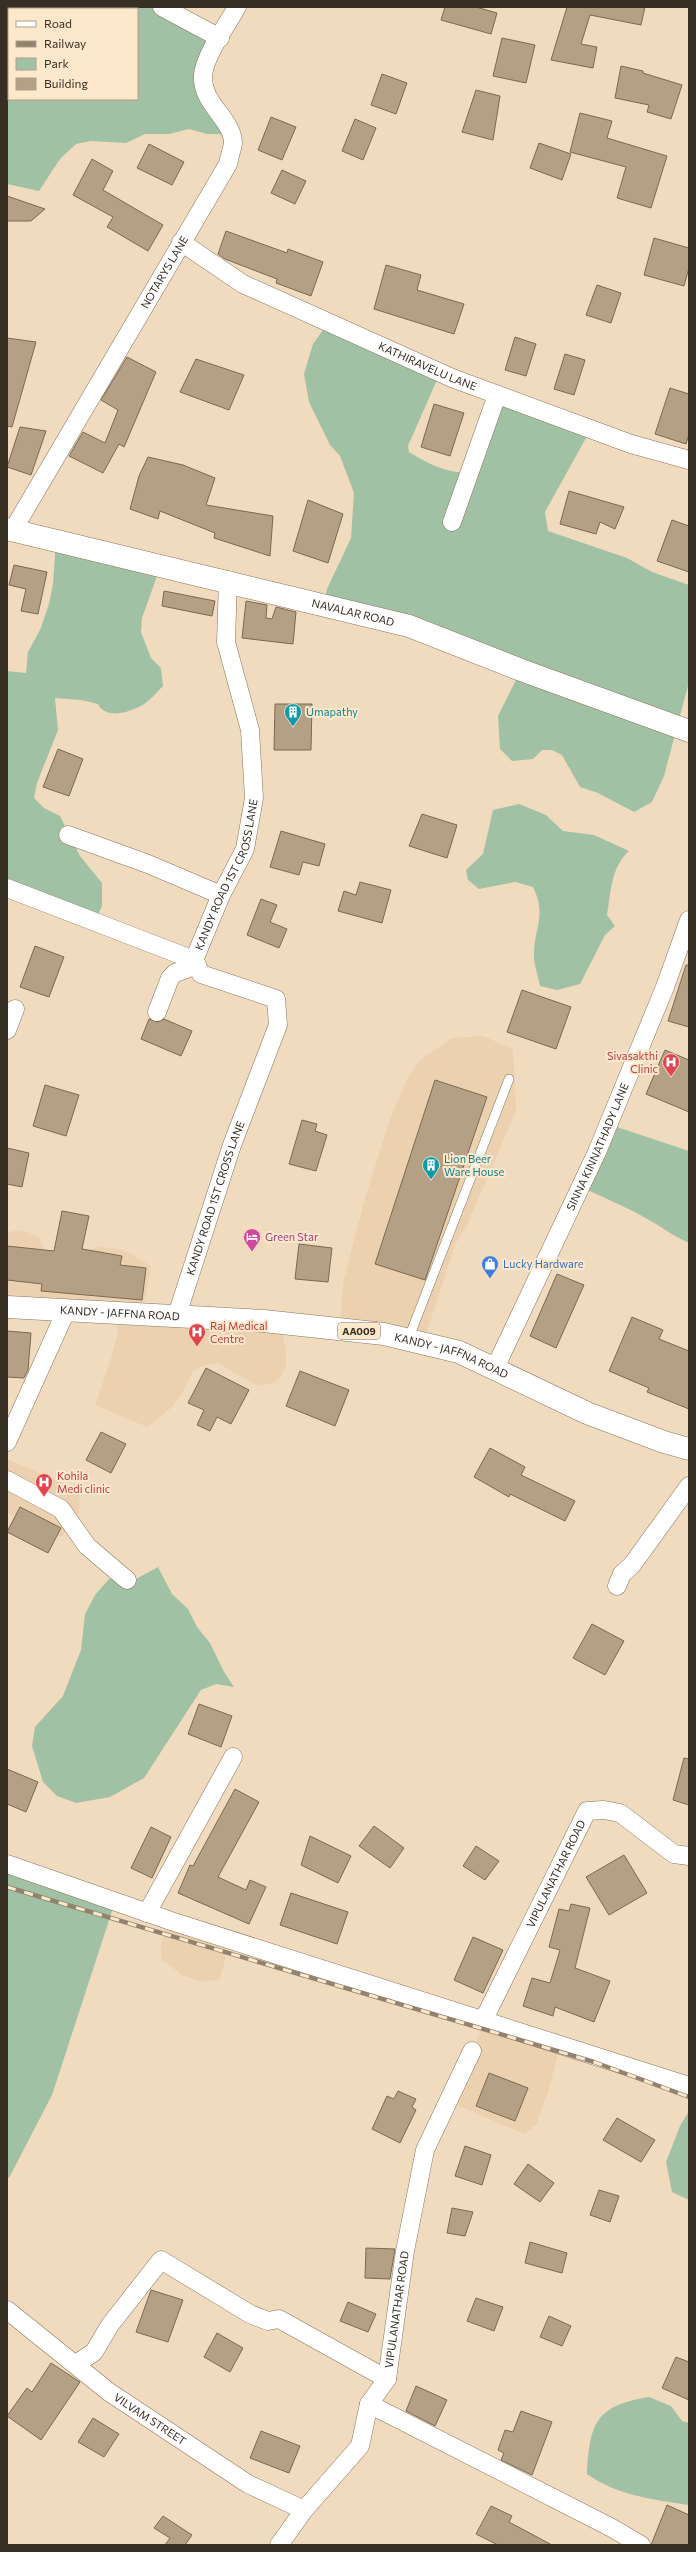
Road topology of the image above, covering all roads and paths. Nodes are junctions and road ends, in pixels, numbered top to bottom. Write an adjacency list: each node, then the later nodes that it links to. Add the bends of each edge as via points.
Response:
1 (162, 7): 3 (street)
2 (237, 7): 3 (street, NOTARYS LANE)
3 (220, 38): 4 (street, NOTARYS LANE, via 208,58 203,74 204,91 231,134 228,164)
4 (181, 242): 5 (street, KATHIRAVELU LANE, via 250,288 446,376); 8 (street, NOTARYS LANE)
5 (497, 395): 6 (street, KATHIRAVELU LANE, via 631,444); 7 (street)
6 (689, 460)
7 (452, 522)
8 (10, 529): 9 (main road, NAVALAR ROAD)
9 (228, 580): 10 (main road, NAVALAR ROAD, via 409,626); 13 (street, KANDY ROAD 1ST CROSS LANE, via 226,642 250,730 254,798 245,849)
10 (689, 731)
11 (68, 835): 13 (street, via 148,864)
12 (7, 888): 15 (street)
13 (221, 895): 15 (street, KANDY ROAD 1ST CROSS LANE)
14 (689, 920): 24 (street, SINNA KINNATHADY LANE, via 665,988 597,1152)
15 (195, 962): 17 (street, via 170,978); 22 (street, KANDY ROAD 1ST CROSS LANE, via 201,974 276,999 278,1025 232,1146)
16 (15, 1010): 18 (street)
17 (157, 1012)
18 (7, 1030)
19 (510, 1079): 23 (lane)
20 (7, 1307): 21 (main road, KANDY - JAFFNA ROAD / AA009)
21 (66, 1311): 22 (main road, KANDY - JAFFNA ROAD / AA009); 25 (street)
22 (177, 1316): 23 (main road, KANDY - JAFFNA ROAD / AA009, via 278,1322 384,1334)
23 (408, 1340): 24 (main road, KANDY - JAFFNA ROAD / AA009, via 459,1352)
24 (495, 1368): 26 (main road, KANDY - JAFFNA ROAD / AA009, via 587,1413)
25 (7, 1442)
26 (689, 1449)
27 (7, 1480): 29 (street, via 61,1509 87,1546)
28 (689, 1486): 30 (street, via 632,1565 622,1574)
29 (127, 1580)
30 (617, 1586)
31 (233, 1757): 34 (street)
32 (689, 1856): 35 (street, VIPULANATHAR ROAD, via 674,1854 620,1814 604,1810 587,1810)
33 (7, 1864): 34 (street)
34 (147, 1912): 35 (street)
35 (484, 2019): 37 (street)
36 (472, 2051): 40 (street, VIPULANATHAR ROAD, via 425,2150 405,2251)
37 (689, 2086)
38 (7, 2310): 39 (street, VILVAM STREET)
39 (76, 2364): 40 (street, via 94,2352 110,2325 161,2260 250,2314 268,2321 280,2319); 42 (street, VILVAM STREET, via 109,2392 248,2484)
40 (387, 2379): 41 (street, VIPULANATHAR ROAD)
41 (369, 2404): 42 (street, VIPULANATHAR ROAD, via 360,2446); 44 (street)
42 (304, 2510): 43 (street, VIPULANATHAR ROAD)
43 (279, 2545)
44 (641, 2545)

